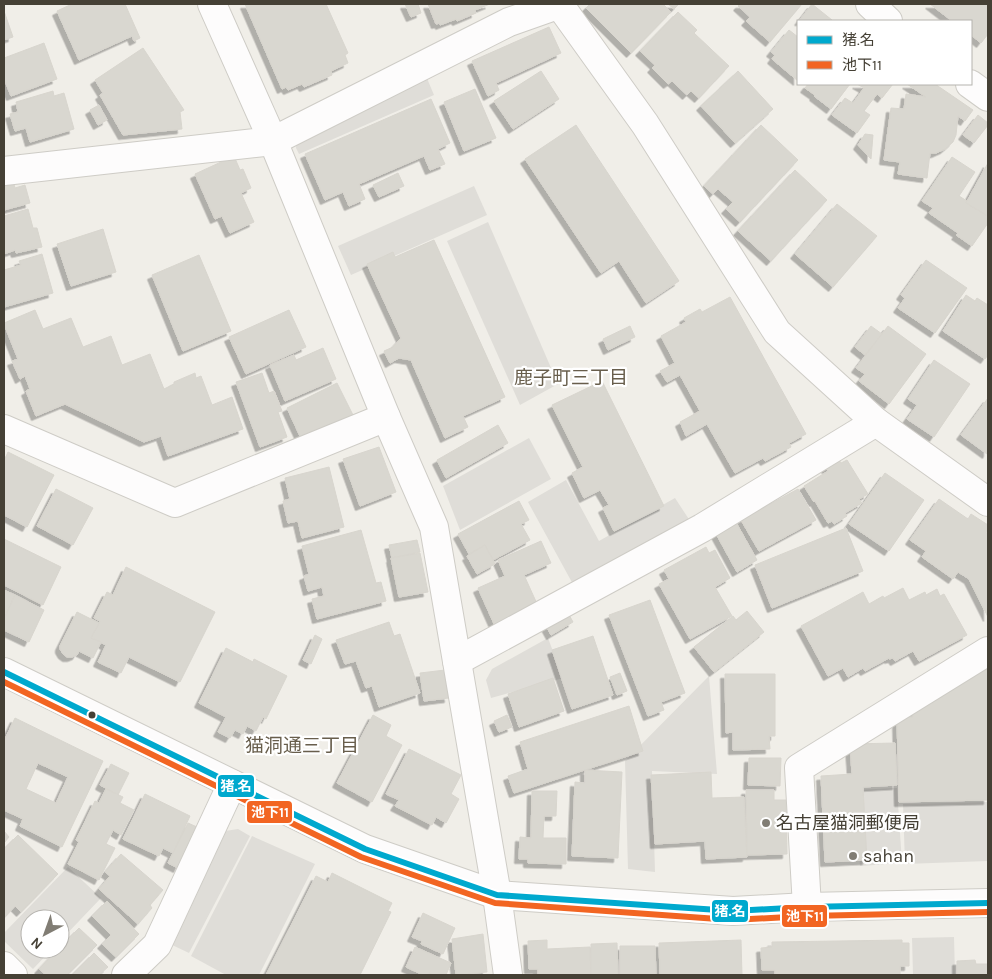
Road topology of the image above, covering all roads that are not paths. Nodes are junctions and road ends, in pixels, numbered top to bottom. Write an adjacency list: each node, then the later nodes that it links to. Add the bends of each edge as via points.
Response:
1 (212, 4): 7 (street)
2 (559, 4): 7 (street, via 509,22); 10 (street, via 646,124 777,332)
3 (870, 4): 4 (street)
4 (887, 20)
5 (971, 85): 6 (street)
6 (988, 97)
7 (273, 141): 8 (street); 9 (street)
8 (4, 171)
9 (386, 418): 11 (street, via 176,503); 14 (street, via 434,527)
10 (876, 422): 12 (street); 14 (street, via 702,528)
11 (4, 429)
12 (988, 502)
13 (988, 651): 19 (street, via 799,768)
14 (457, 660): 17 (street)
15 (4, 672): 16 (street)
16 (232, 784): 17 (street, via 365,849); 22 (street, via 157,946)
17 (497, 895): 19 (street, via 733,911); 23 (street)
18 (988, 903): 19 (street)
19 (808, 907)
20 (4, 966): 21 (street)
21 (13, 975)
22 (126, 975)
23 (508, 975)

